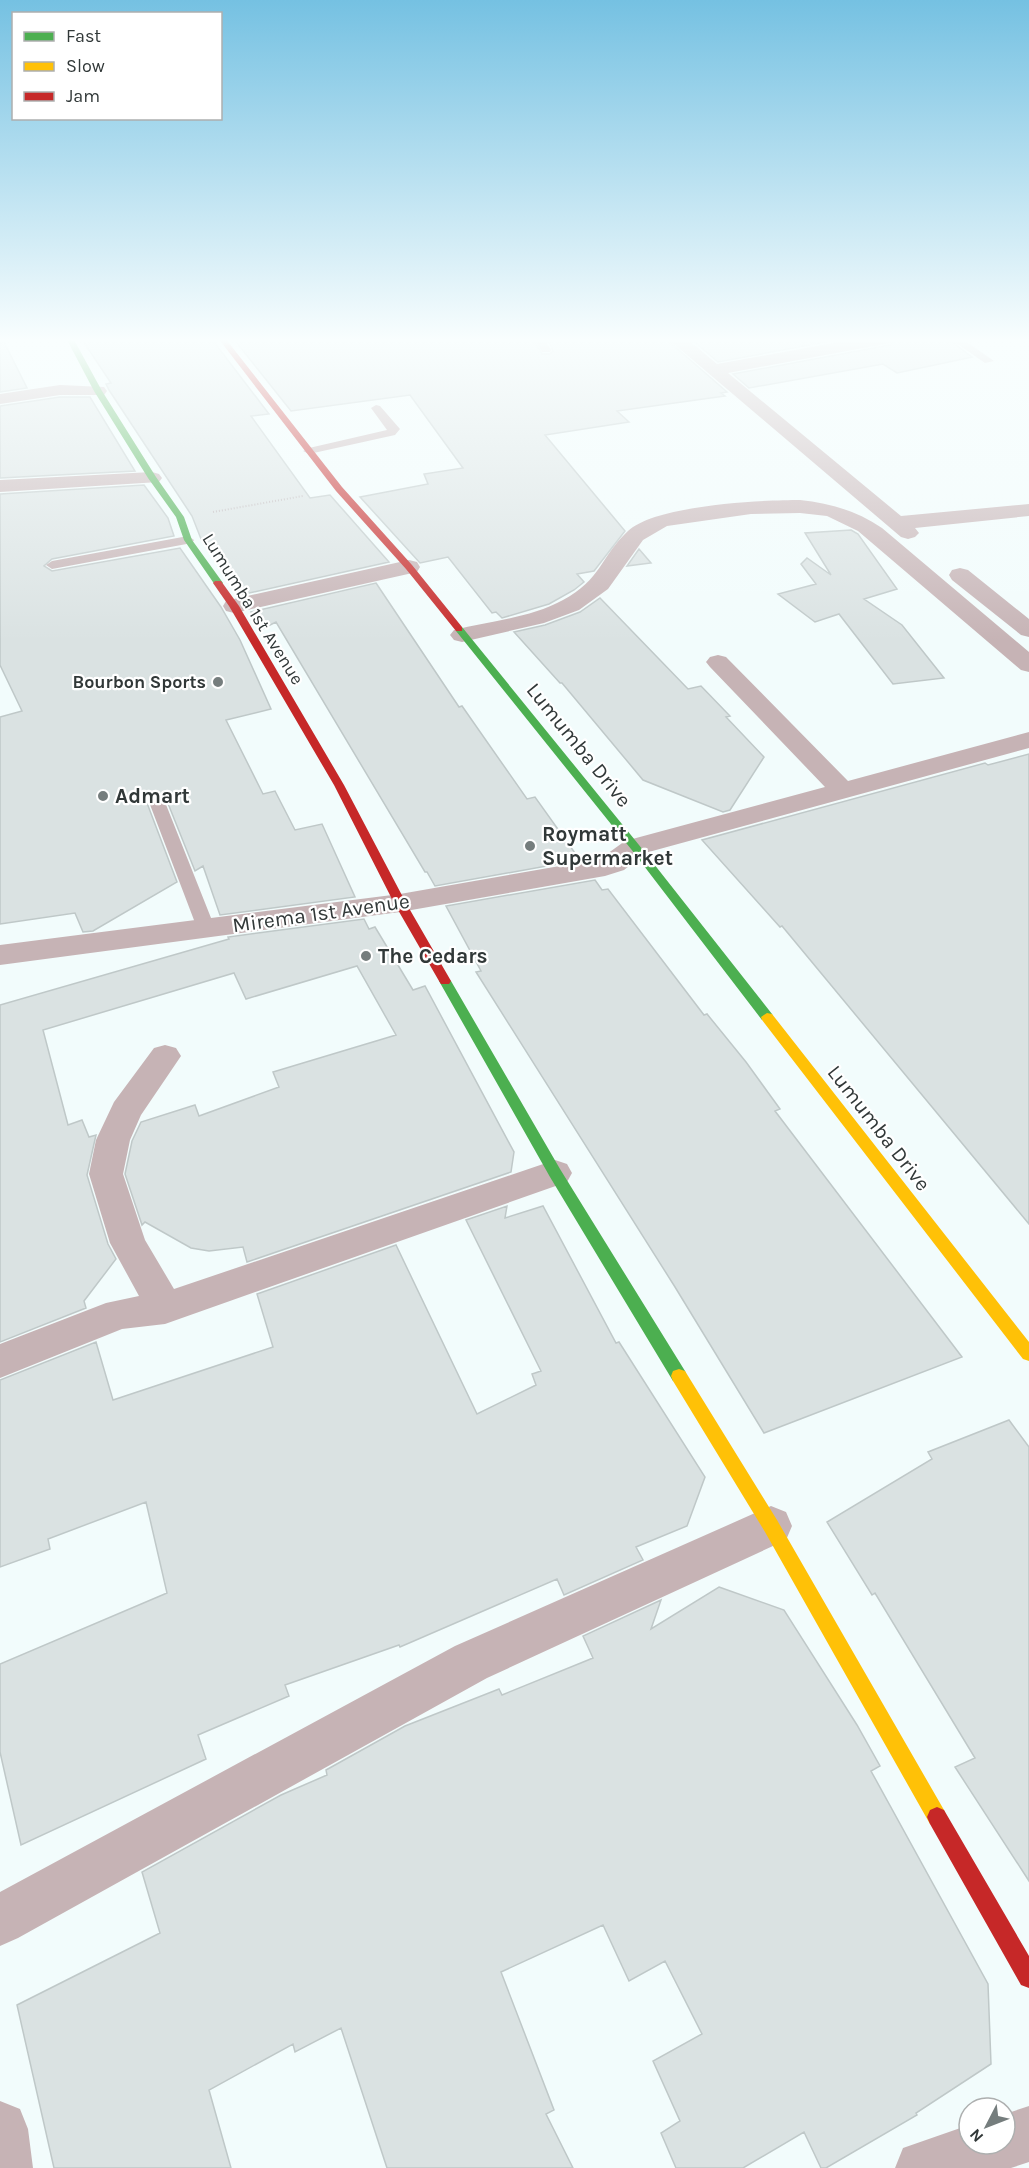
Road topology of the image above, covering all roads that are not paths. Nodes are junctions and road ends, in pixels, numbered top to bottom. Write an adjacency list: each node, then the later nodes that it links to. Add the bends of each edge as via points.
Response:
1 (128, 439): 6 (street, Lumumba 1st Avenue)
2 (300, 439): 5 (street, Lumumba Drive)
3 (363, 439): 5 (lane)
4 (797, 439): 9 (street)
5 (309, 451): 14 (street, Lumumba Drive)
6 (152, 478): 7 (street); 10 (street, Lumumba 1st Avenue, via 180,518)
7 (0, 486)
8 (1029, 510): 9 (street)
9 (895, 523): 11 (street)
10 (188, 540): 13 (lane); 15 (street, Lumumba 1st Avenue)
11 (923, 545)
12 (941, 560): 16 (street)
13 (52, 565)
14 (409, 567): 15 (street); 17 (street, Lumumba Drive)
15 (234, 606): 24 (street, Lumumba 1st Avenue, via 339,785)
16 (1029, 630)
17 (462, 634): 19 (street, via 577,603 608,576 629,542 642,530 664,520 742,510 818,509 846,516 869,529 976,616); 23 (street, Lumumba Drive)
18 (718, 662): 21 (street)
19 (1029, 665)
20 (1029, 740): 21 (street)
21 (842, 790): 23 (street)
22 (157, 802): 25 (lane)
23 (635, 847): 24 (street, Mirema 1st Avenue, via 605,867); 30 (street, Lumumba Drive)
24 (400, 903): 25 (street, Mirema 1st Avenue); 28 (street, Lumumba 1st Avenue)
25 (206, 928): 26 (street, Mirema 1st Avenue)
26 (0, 955)
27 (165, 1056): 29 (street, via 126,1111 113,1140 106,1174 128,1243)
28 (555, 1173): 29 (street); 32 (street, Lumumba 1st Avenue)
29 (165, 1308): 31 (street, via 119,1314)
30 (1029, 1354)
31 (0, 1361)
32 (771, 1526): 33 (street, via 471,1662); 34 (street, Lumumba 1st Avenue)
33 (0, 1920)
34 (1029, 1977)
35 (0, 2129): 37 (street)
36 (960, 2156): 38 (street)
37 (5, 2168)
38 (923, 2168)

